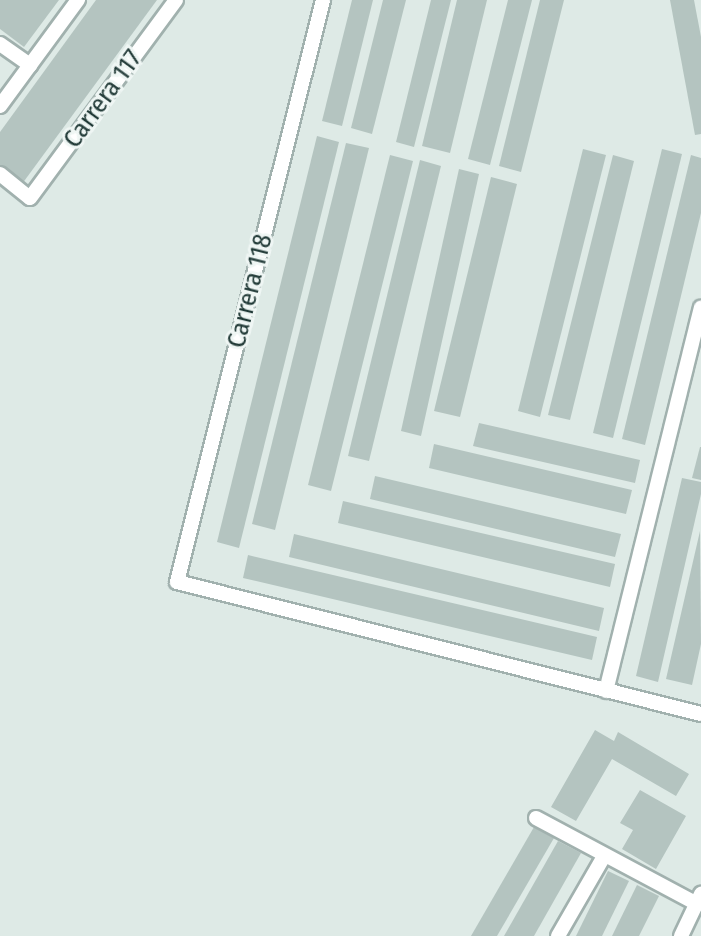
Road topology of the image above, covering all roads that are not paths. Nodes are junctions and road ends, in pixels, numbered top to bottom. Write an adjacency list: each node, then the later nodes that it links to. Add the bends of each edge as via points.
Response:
1 (78, 0): 5 (street)
2 (176, 0): 7 (street, Carrera 117, via 30,198)
3 (323, 0): 9 (street, Carrera 118, via 177,582)
4 (0, 44): 5 (street)
5 (30, 65): 6 (street)
6 (0, 106)
7 (0, 174)
8 (701, 308): 9 (street)
9 (606, 691): 10 (street)
10 (701, 714)
11 (536, 818): 12 (street)
12 (603, 858): 13 (street); 14 (street)
13 (699, 899): 15 (street)
14 (558, 936)
15 (681, 936)

